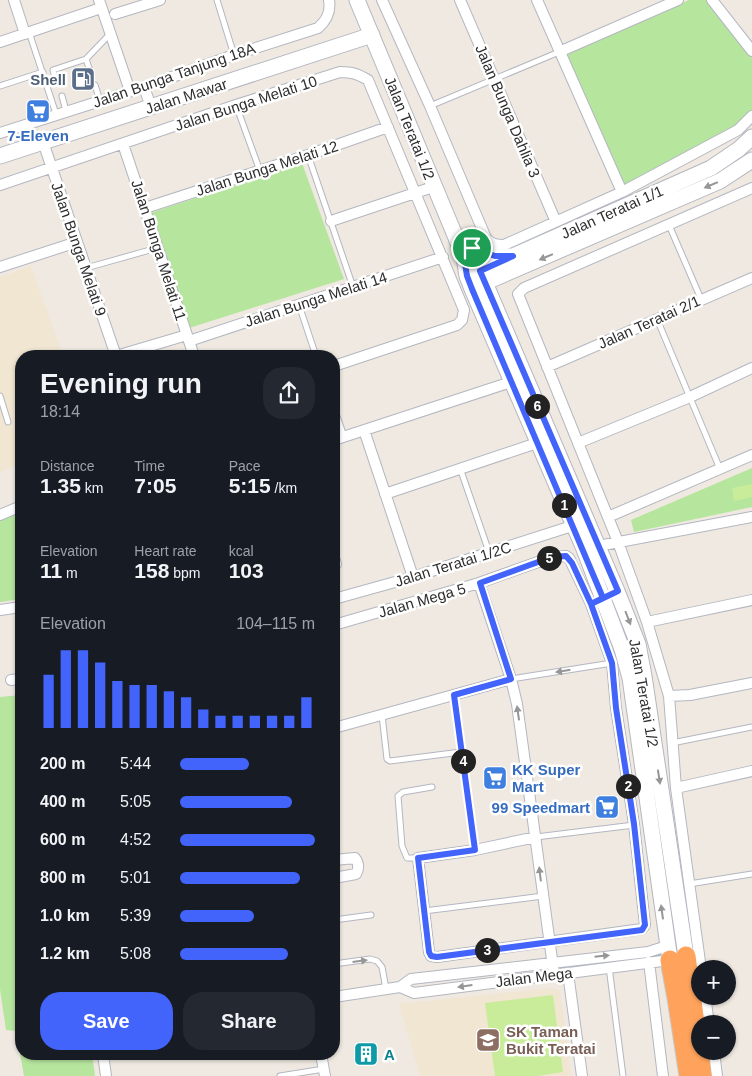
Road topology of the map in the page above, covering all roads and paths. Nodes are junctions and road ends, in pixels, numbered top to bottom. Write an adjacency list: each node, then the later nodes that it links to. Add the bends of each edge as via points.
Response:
1 (14, 0): 13 (street)
2 (160, 0): 12 (street)
3 (217, 0): 19 (lane)
4 (329, 0): 19 (street, Jalan Bunga Tanjung 18A, via 328,16 318,28)
5 (357, 0): 15 (main road, Jalan Teratai 1/2)
6 (382, 0): 33 (street, Jalan Teratai 1/2)
7 (460, 0): 23 (street, Jalan Bunga Dahlia 3)
8 (538, 0): 18 (street)
9 (678, 0): 18 (street)
10 (712, 0): 17 (street)
11 (100, 4): 13 (street); 14 (street)
12 (115, 14)
13 (27, 33): 16 (street); 22 (lane)
14 (110, 34): 20 (lane); 29 (street)
15 (372, 35): 34 (main road, Jalan Mawar); 48 (main road, Jalan Teratai 1/2)
16 (0, 42)
17 (752, 51)
18 (559, 52): 23 (lane); 50 (street)
19 (234, 54): 28 (street, Jalan Bunga Tanjung 18A)
20 (86, 59): 21 (lane); 25 (lane, via 53,70)
21 (90, 71)
22 (43, 72): 27 (lane); 35 (lane)
23 (495, 79): 33 (lane); 54 (street, Jalan Bunga Dahlia 3)
24 (368, 80): 32 (street, Jalan Bunga Melati 10, via 351,72 340,72); 37 (street, Jalan Teratai 1/2)
25 (56, 81)
26 (95, 85): 31 (lane)
27 (0, 86)
28 (144, 87): 29 (street, Jalan Bunga Tanjung 18A); 34 (street)
29 (130, 91): 31 (street, Jalan Bunga Tanjung 18A)
30 (62, 96): 35 (lane)
31 (100, 101): 35 (street, Jalan Bunga Tanjung 18A)
32 (236, 105): 41 (street, Jalan Bunga Melati 10); 46 (lane)
33 (430, 106): 54 (street, Jalan Teratai 1/2, via 490,242 504,244)
34 (151, 107): 40 (main road, Jalan Mawar)
35 (61, 112): 38 (street, Jalan Bunga Tanjung 18A)
36 (752, 116): 50 (street, via 738,130)
37 (388, 127): 42 (street, Jalan Bunga Melati 12); 51 (street, Jalan Teratai 1/2)
38 (0, 133)
39 (752, 137): 59 (main road, Jalan Teratai 1/1, via 711,168)
40 (43, 142): 43 (main road, Jalan Mawar); 45 (street, Jalan Bunga Melati 9)
41 (124, 144): 45 (street, Jalan Bunga Melati 10); 52 (street, Jalan Bunga Melati 11)
42 (308, 155): 46 (street, Jalan Bunga Melati 12); 53 (lane)
43 (0, 156)
44 (752, 160): 64 (main road, Jalan Teratai 1/1, one-way to 64, via 720,181)
45 (52, 168): 47 (street, Jalan Bunga Melati 10); 57 (street, Jalan Bunga Melati 9)
46 (260, 171): 52 (street, Jalan Bunga Melati 12)
47 (0, 185)
48 (433, 187): 51 (street); 56 (main road, Jalan Teratai 1/2)
49 (752, 188): 55 (street)
50 (622, 192): 54 (street)
51 (414, 193): 53 (street); 60 (street, Jalan Teratai 1/2)
52 (145, 208): 58 (street, Jalan Bunga Melati 11)
53 (331, 221): 65 (lane)
54 (556, 222)
55 (669, 225): 66 (lane); 75 (street, Jalan Teratai 1/2, via 524,288 518,294)
56 (457, 241): 59 (main road, via 486,254); 64 (main road, Jalan Teratai 1/2)
57 (77, 242): 61 (street); 62 (street, Jalan Bunga Melati 9)
58 (158, 247): 62 (lane); 69 (street, Jalan Bunga Melati 11)
59 (513, 256): 64 (main road, Jalan Teratai 1/1)
60 (443, 257): 65 (street, Jalan Bunga Melati 14); 74 (street, Jalan Teratai 1/2, via 464,310 462,320 457,325)
61 (0, 267)
62 (86, 268): 70 (street, Jalan Bunga Melati 9)
63 (752, 278): 66 (street, Jalan Teratai 2/1)
64 (476, 280): 77 (main road, Jalan Teratai 1/2); 95 (main road, Jalan Teratai 1/2)
65 (353, 288): 67 (street, Jalan Bunga Melati 14)
66 (701, 299): 68 (street, Jalan Teratai 2/1)
67 (299, 305): 69 (street, Jalan Bunga Melati 14); 73 (lane)
68 (656, 318): 75 (street, Jalan Teratai 2/1); 79 (lane)
69 (188, 338): 71 (street, Jalan Bunga Melati 14); 72 (street, Jalan Bunga Melati 11)
70 (114, 350)
71 (140, 350)
72 (192, 350)
73 (314, 350)
74 (340, 364)
75 (547, 367): 84 (street, Jalan Teratai 1/2)
76 (752, 368): 79 (street)
77 (511, 382): 81 (street); 83 (main road, Jalan Teratai 1/2)
78 (0, 396): 80 (lane)
79 (690, 397): 84 (street); 87 (lane)
80 (8, 422)
81 (364, 430): 82 (street); 88 (street)
82 (340, 438)
83 (537, 443): 86 (street); 93 (main road, Jalan Teratai 1/2)
84 (578, 443): 91 (street, Jalan Teratai 1/2)
85 (752, 455): 87 (street)
86 (460, 468): 88 (street); 96 (lane)
87 (720, 469): 91 (street)
88 (385, 494): 98 (street)
89 (15, 509): 90 (street)
90 (0, 515)
91 (608, 516): 94 (street, Jalan Teratai 1/2)
92 (752, 517): 94 (street)
93 (572, 526): 96 (street, Jalan Teratai 1/2C); 102 (main road, Jalan Teratai 1/2)
94 (618, 542): 95 (street); 106 (street, Jalan Teratai 1/2)
95 (598, 546): 100 (main road, Jalan Teratai 1/2)
96 (489, 552): 98 (street, Jalan Teratai 1/2C)
97 (566, 556): 99 (street, Jalan Mega 5, via 552,557); 102 (street, Jalan Teratai 1/2)
98 (413, 578): 101 (street, Jalan Teratai 1/2C)
99 (480, 583): 107 (street, Jalan Mega 5); 109 (street)
100 (618, 591): 102 (street); 134 (main road, Jalan Teratai 1/2, one-way to 134, via 638,644 644,676)
101 (340, 597)
102 (597, 600): 108 (street, Jalan Teratai 1/2); 134 (main road, Jalan Teratai 1/2, one-way to 102, via 630,678 622,649)
103 (752, 600): 106 (street)
104 (15, 608): 105 (street)
105 (0, 610)
106 (647, 622): 112 (street, Jalan Teratai 1/2)
107 (340, 623)
108 (612, 663): 109 (lane, one-way to 109); 121 (street, Jalan Teratai 1/2)
109 (511, 679): 111 (street); 122 (street, one-way to 109)
110 (752, 683): 112 (street)
111 (454, 695): 113 (street); 117 (lane)
112 (669, 696): 116 (street, Jalan Teratai 1/2)
113 (382, 715): 114 (street); 117 (lane, via 387,759 390,761)
114 (340, 726)
115 (752, 727): 116 (lane)
116 (672, 743): 120 (street, Jalan Teratai 1/2)
117 (461, 752): 123 (lane)
118 (752, 771): 120 (street)
119 (432, 787): 124 (lane, via 403,792 398,796 402,846 407,858)
120 (676, 788): 128 (street, Jalan Teratai 1/2)
121 (634, 824): 122 (lane); 133 (street, Jalan Teratai 1/2, via 645,925 642,930)
122 (536, 838): 123 (street); 129 (street, one-way to 122)
123 (475, 850): 124 (street)
124 (418, 858): 130 (street)
125 (340, 859): 127 (street, via 355,858 358,862 356,874)
126 (752, 874): 128 (lane)
127 (340, 877)
128 (688, 884): 135 (street, Jalan Teratai 1/2)
129 (543, 896): 130 (lane); 133 (street)
130 (424, 911): 133 (street, via 431,956)
131 (371, 915): 132 (lane)
132 (340, 919)
133 (550, 941): 136 (street)
134 (674, 954): 136 (street, Jalan Mega, one-way to 134, via 648,952); 137 (street, Jalan Mega); 154 (street, via 676,1043); 155 (highway); 156 (highway)
135 (700, 960)
136 (552, 962): 141 (street); 142 (street, Jalan Mega, via 411,979)
137 (649, 962): 139 (street, Jalan Mega); 153 (street)
138 (340, 963): 143 (lane, one-way to 143, via 377,961 382,967)
139 (609, 967): 140 (street, Jalan Mega); 152 (lane)
140 (568, 973): 141 (street, Jalan Mega); 151 (street)
141 (554, 974): 142 (street, Jalan Mega, one-way to 142, via 414,993)
142 (400, 988): 143 (street, Jalan Mega)
143 (386, 990): 144 (street, Jalan Mega)
144 (340, 996)
145 (104, 1060): 149 (street)
146 (322, 1060): 148 (street)
147 (715, 1060): 157 (street)
148 (325, 1073): 150 (lane)
149 (106, 1076)
150 (280, 1076)
151 (582, 1076)
152 (623, 1076)
153 (663, 1076)
154 (681, 1076)
155 (689, 1076)
156 (702, 1076)
157 (717, 1076)

